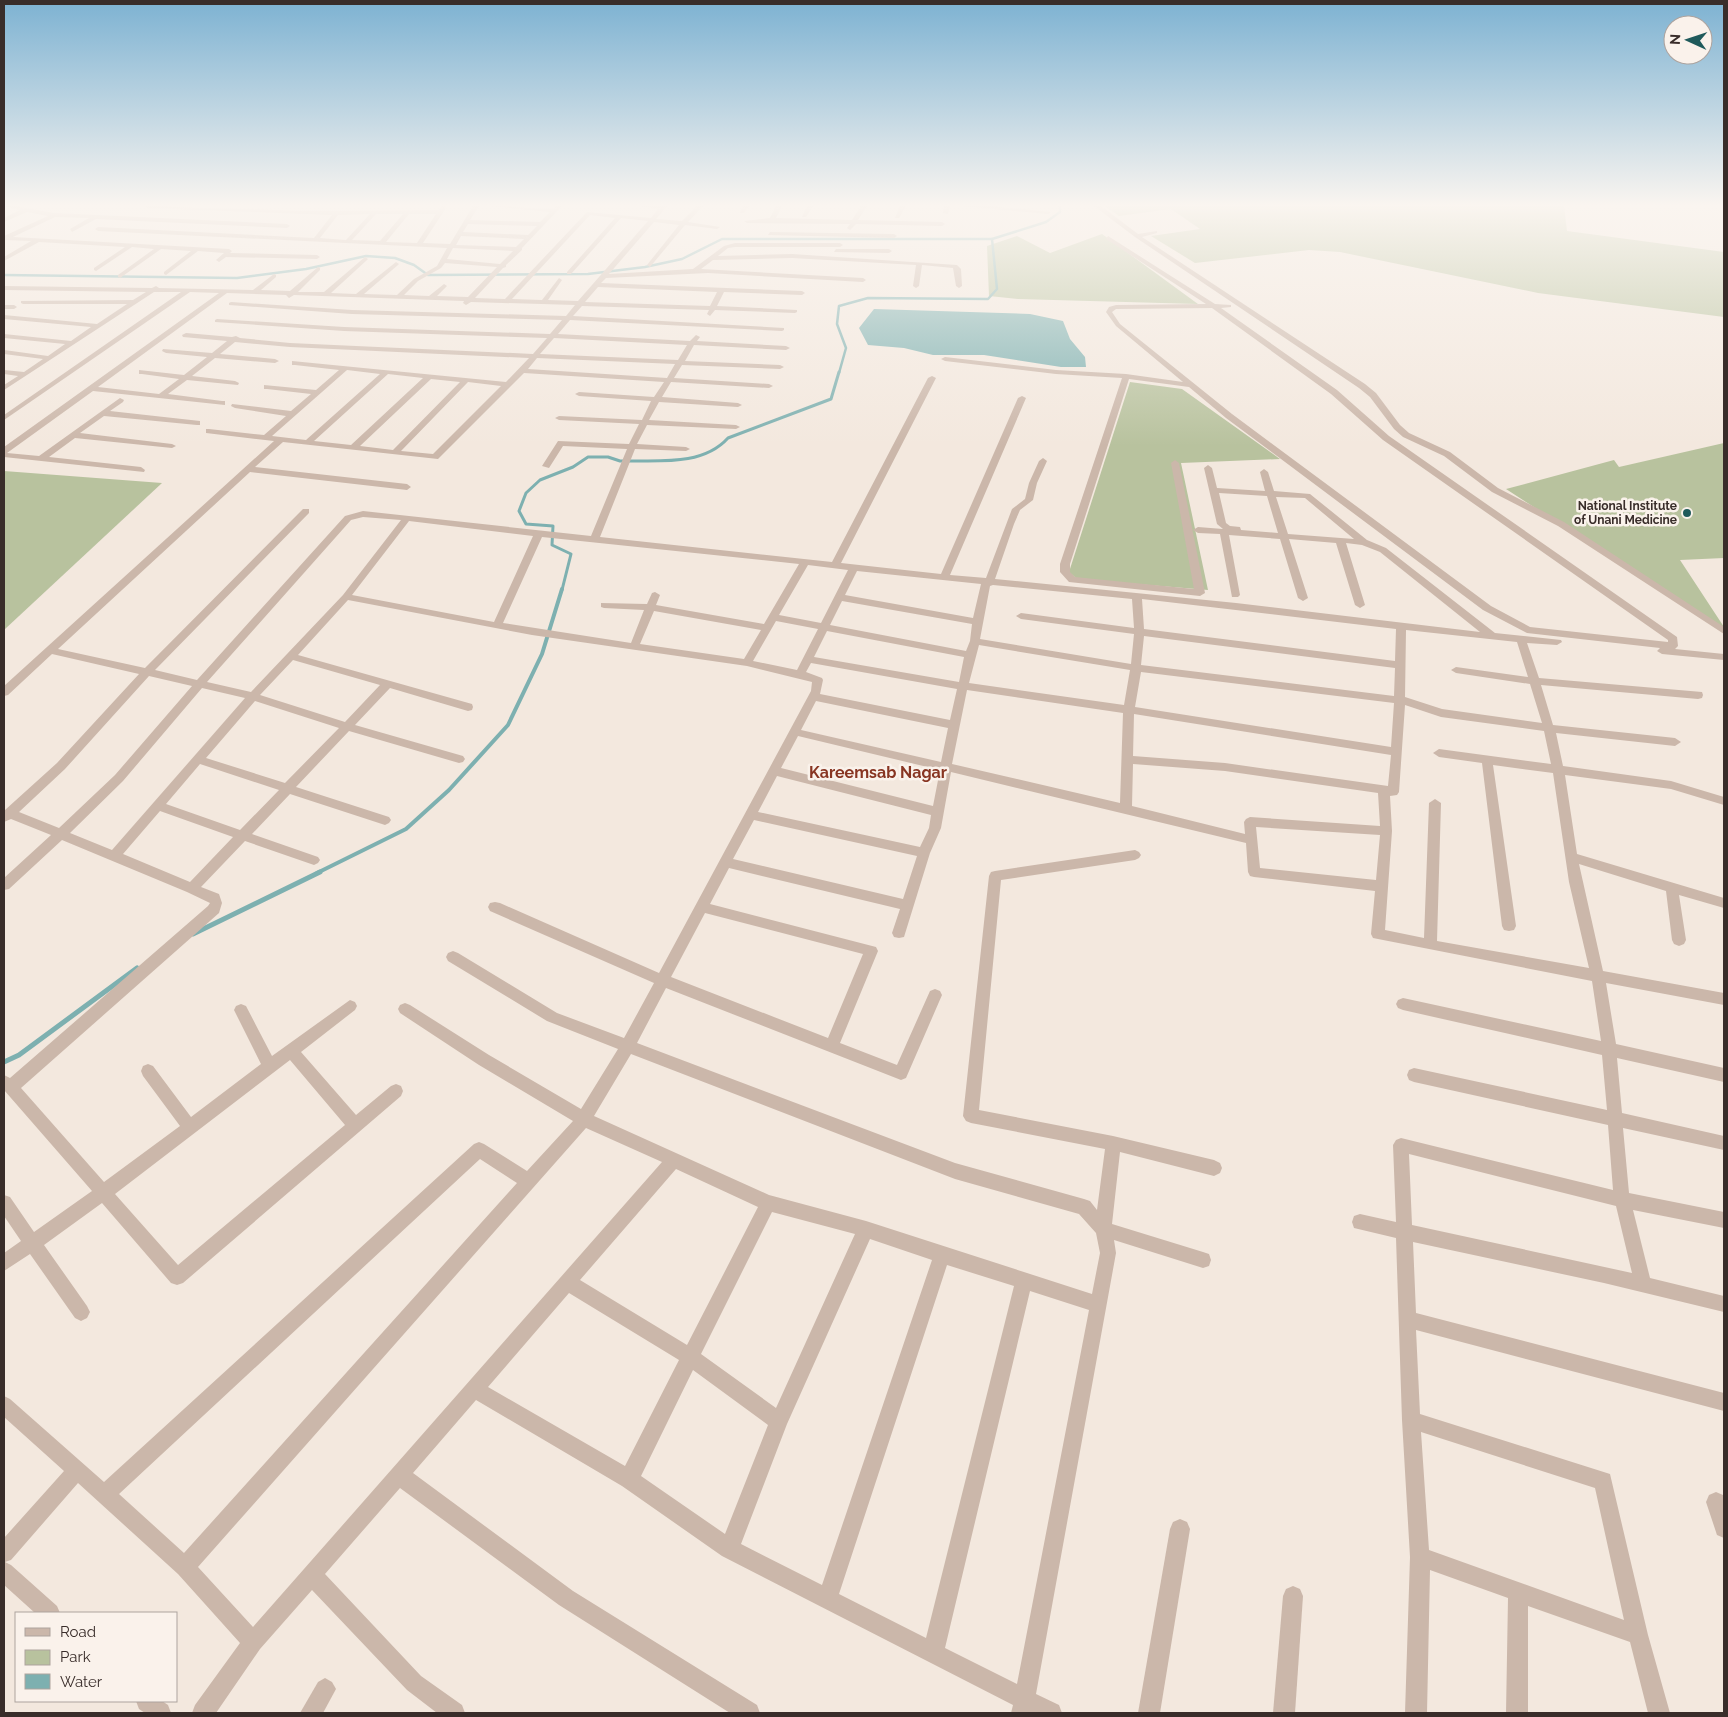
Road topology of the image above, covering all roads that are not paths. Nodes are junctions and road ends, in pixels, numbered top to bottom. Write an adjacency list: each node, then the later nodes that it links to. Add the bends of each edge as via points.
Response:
1 (158, 286): 17 (street)
2 (262, 286): 21 (street)
3 (300, 286): 23 (street)
4 (335, 286): 24 (street)
5 (369, 286): 25 (street)
6 (410, 286): 26 (street)
7 (444, 286): 27 (street)
8 (483, 286): 28 (street)
9 (521, 286): 31 (street)
10 (555, 286): 32 (street)
11 (597, 286): 34 (street)
12 (602, 286): 18 (street)
13 (1183, 286): 38 (street)
14 (1212, 286): 158 (street, via 1362,386 1406,435 1447,454 1495,490 1560,524)
15 (45, 287): 16 (street); 17 (street); 29 (street)
16 (4, 288)
17 (154, 289): 19 (street); 30 (street)
18 (722, 289): 22 (street); 40 (street)
19 (190, 290): 20 (street); 100 (street)
20 (226, 291): 21 (street); 88 (street)
21 (255, 292): 23 (street)
22 (802, 292)
23 (291, 294): 24 (street); 39 (street)
24 (325, 295): 25 (street)
25 (357, 296): 26 (street)
26 (398, 298): 27 (street)
27 (430, 299): 28 (street)
28 (469, 301): 31 (street); 43 (street)
29 (22, 302): 30 (street); 37 (street)
30 (134, 302): 48 (street)
31 (506, 302): 32 (street)
32 (543, 303): 34 (street)
33 (231, 304): 39 (street)
34 (581, 304): 40 (street); 44 (street)
35 (1229, 306): 38 (street)
36 (4, 307): 37 (street)
37 (14, 307): 42 (street)
38 (1215, 307): 84 (street, via 1116,307 1109,310 1118,326); 84 (street, via 1334,392 1386,438 1673,639 1673,646 1550,634 1527,630 1510,621 1487,608)
39 (276, 308): 43 (street); 46 (street)
40 (712, 308): 41 (street); 47 (street)
41 (795, 311)
42 (4, 315): 48 (street)
43 (450, 316): 44 (street); 56 (street)
44 (569, 318): 47 (street); 54 (street)
45 (217, 321): 46 (street)
46 (255, 324): 49 (street); 56 (street)
47 (704, 325): 50 (street); 57 (street)
48 (99, 326): 58 (street)
49 (248, 329)
50 (782, 329)
51 (186, 335): 55 (street)
52 (241, 335): 55 (street)
53 (4, 336): 58 (street)
54 (553, 336): 56 (street); 57 (street); 63 (street)
55 (234, 340): 56 (street, via 290,345); 62 (street)
56 (425, 342): 63 (street)
57 (692, 342): 59 (street); 67 (street)
58 (73, 343): 64 (street)
59 (786, 348)
60 (166, 351): 62 (street)
61 (4, 352): 64 (street)
62 (214, 355): 66 (street); 78 (street)
63 (535, 355): 67 (street); 71 (street)
64 (50, 358): 75 (street)
65 (945, 359): 77 (street, via 1056,372)
66 (275, 361)
67 (679, 362): 69 (street); 81 (street)
68 (295, 363): 70 (street)
69 (780, 367)
70 (345, 368): 74 (street); 89 (street)
71 (522, 371): 81 (street); 83 (street)
72 (4, 372): 75 (street)
73 (142, 372): 78 (street)
74 (386, 372): 76 (street); 109 (street)
75 (25, 374): 87 (street)
76 (429, 376): 80 (street); 112 (street)
77 (1126, 376): 84 (street); 119 (street, via 1064,564 1068,577 1081,582 1200,593)
78 (186, 377): 82 (street); 91 (street)
79 (932, 378): 138 (street)
80 (466, 380): 83 (street); 115 (street)
81 (668, 380): 85 (street); 94 (street)
82 (235, 383)
83 (507, 384): 115 (street, via 435,457)
84 (1190, 385)
85 (769, 386)
86 (267, 387): 89 (street)
87 (4, 388)
88 (91, 388): 91 (street); 114 (street)
89 (317, 392): 99 (street)
90 (579, 394): 94 (street)
91 (161, 396): 95 (street)
92 (1022, 398): 140 (street)
93 (120, 400): 98 (street)
94 (656, 400): 96 (street); 102 (street)
95 (222, 403)
96 (738, 405)
97 (235, 406): 99 (street)
98 (103, 413): 103 (street); 106 (street)
99 (292, 414): 107 (street)
100 (4, 418)
101 (559, 418): 102 (street)
102 (644, 422): 104 (street); 111 (street)
103 (197, 423)
104 (736, 427)
105 (209, 431): 107 (street)
106 (72, 436): 110 (street); 117 (street)
107 (265, 438): 108 (street)
108 (281, 440): 109 (street); 122 (street)
109 (308, 443): 112 (street)
110 (172, 446)
111 (632, 446): 113 (street); 120 (street, via 561,443); 134 (street)
112 (354, 448): 115 (street)
113 (686, 449)
114 (4, 451)
115 (394, 453)
116 (4, 455): 117 (street)
117 (42, 459): 123 (street)
118 (1044, 461): 141 (street, via 1029,500 1016,509 1009,524)
119 (1175, 463)
120 (546, 466)
121 (1208, 468): 126 (street)
122 (249, 469): 125 (street); 164 (street)
123 (141, 470)
124 (1264, 472): 127 (street)
125 (407, 487)
126 (1213, 490): 127 (street); 133 (street, via 1224,526)
127 (1270, 493): 133 (street); 136 (street, via 1307,496)
128 (306, 511): 173 (street)
129 (407, 518): 132 (street); 144 (street); 176 (street, via 362,514 348,518)
130 (1198, 530): 131 (street)
131 (1224, 532): 133 (street); 143 (street)
132 (542, 535): 134 (street); 154 (street)
133 (1284, 536): 135 (street); 147 (street)
134 (594, 540): 137 (street)
135 (1340, 540): 136 (street); 149 (street)
136 (1364, 542): 160 (street, via 1383,550)
137 (805, 562): 138 (street); 152 (street)
138 (835, 566): 139 (street)
139 (854, 568): 140 (street); 145 (street)
140 (944, 578): 141 (street)
141 (988, 582): 146 (street); 153 (street)
142 (655, 595): 150 (street)
143 (1235, 595)
144 (346, 597): 154 (street); 166 (street)
145 (839, 597): 153 (street); 157 (street)
146 (1137, 597): 155 (street); 159 (street)
147 (1302, 598)
148 (604, 605): 150 (street)
149 (1360, 605)
150 (650, 607): 156 (street); 163 (street)
151 (1021, 616): 159 (street)
152 (774, 617): 156 (street); 157 (street)
153 (977, 622): 162 (street)
154 (497, 625): 163 (street)
155 (1401, 626): 160 (street); 170 (street)
156 (767, 628): 169 (street)
157 (823, 628): 165 (street); 168 (street)
158 (1724, 631)
159 (1138, 632): 170 (street); 171 (street)
160 (1493, 637): 161 (street)
161 (1520, 639): 167 (street); 175 (street)
162 (975, 641): 165 (street); 171 (street)
163 (634, 647): 169 (street)
164 (49, 650): 173 (street); 179 (street)
165 (970, 655): 178 (street)
166 (291, 656): 177 (street); 181 (street)
167 (1724, 657)
168 (807, 659): 174 (street); 178 (street)
169 (747, 663): 174 (street)
170 (1401, 665): 183 (street)
171 (1136, 668): 183 (street); 185 (street)
172 (1456, 670): 175 (street)
173 (149, 671): 176 (street); 208 (street, via 72,755)
174 (800, 674): 182 (street, via 818,680)
175 (1533, 681): 180 (street); 188 (street)
176 (199, 684): 181 (street); 211 (street, via 119,778)
177 (388, 684): 184 (street); 187 (street)
178 (963, 686): 185 (street); 186 (street)
179 (4, 692)
180 (1698, 695)
181 (253, 696): 187 (street); 194 (street)
182 (814, 696): 186 (street); 189 (street)
183 (1401, 700): 188 (street, via 1441,713); 191 (street)
184 (468, 707)
185 (1129, 710): 191 (street); 195 (street)
186 (954, 725): 197 (street)
187 (347, 727): 193 (street); 200 (street)
188 (1550, 728): 190 (street); 198 (street)
189 (795, 732): 197 (street); 199 (street)
190 (1675, 742)
191 (1397, 752): 201 (street, via 1393,792)
192 (1439, 752): 196 (street)
193 (459, 759)
194 (200, 760): 200 (street); 204 (street)
195 (1128, 760): 201 (street, via 1234,768); 205 (street)
196 (1487, 760): 198 (street); 228 (street)
197 (946, 767): 205 (street); 206 (street)
198 (1558, 769): 202 (street, via 1671,785); 217 (street)
199 (775, 771): 206 (street); 207 (street)
200 (288, 789): 209 (street); 212 (street)
201 (1384, 790): 210 (street)
202 (1724, 801)
203 (1435, 803): 231 (street)
204 (158, 806): 212 (street); 216 (street)
205 (1126, 808): 213 (street)
206 (938, 812): 214 (street)
207 (751, 815): 214 (street); 219 (street)
208 (7, 816): 211 (street)
209 (385, 820)
210 (1386, 831): 213 (street, via 1250,822); 221 (street)
211 (61, 834): 216 (street); 220 (street)
212 (243, 836): 218 (street); 223 (street)
213 (1252, 840): 221 (street, via 1254,872)
214 (924, 853): 225 (street)
215 (1134, 855): 255 (street, via 995,876 971,1116)
216 (114, 856): 223 (street)
217 (1571, 857): 222 (street); 233 (street)
218 (314, 860)
219 (726, 862): 225 (street); 227 (street)
220 (4, 884)
221 (1380, 886): 231 (street, via 1378,934)
222 (1672, 887): 224 (street); 230 (street)
223 (192, 888): 249 (street, via 214,898 214,909)
224 (1724, 902)
225 (907, 905): 229 (street)
226 (495, 907): 234 (street)
227 (702, 907): 234 (street); 241 (street, via 871,951)
228 (1509, 926)
229 (898, 933)
230 (1678, 940)
231 (1430, 945): 233 (street)
232 (452, 957): 242 (street, via 552,1017)
233 (1598, 976): 236 (street); 243 (street)
234 (662, 980): 241 (street); 242 (street)
235 (934, 995): 241 (street, via 901,1073)
236 (1724, 999)
237 (1404, 1004): 243 (street)
238 (350, 1006): 244 (street)
239 (405, 1009): 251 (street)
240 (240, 1010): 245 (street)
241 (832, 1046)
242 (627, 1047): 251 (street); 267 (street, via 955,1171 1084,1207)
243 (1609, 1049): 248 (street); 252 (street)
244 (290, 1051): 245 (street); 253 (street)
245 (270, 1067): 254 (street)
246 (148, 1071): 254 (street)
247 (1414, 1074): 252 (street)
248 (1724, 1074)
249 (7, 1084): 260 (street)
250 (396, 1091): 253 (street)
251 (584, 1119): 257 (street); 259 (street)
252 (1616, 1119): 256 (street); 261 (street)
253 (356, 1125): 260 (street, via 176,1277)
254 (190, 1127): 260 (street)
255 (1113, 1143): 258 (street); 267 (street)
256 (1724, 1143)
257 (674, 1160): 263 (street); 274 (street)
258 (1214, 1168)
259 (528, 1181): 289 (street, via 478,1150); 296 (street)
260 (104, 1192): 269 (street)
261 (1622, 1200): 264 (street); 268 (street, via 1401,1145); 275 (street)
262 (4, 1203): 269 (street)
263 (768, 1204): 266 (street); 280 (street)
264 (1724, 1220)
265 (1360, 1222): 268 (street)
266 (866, 1229): 270 (street); 285 (street)
267 (1103, 1229): 271 (street); 276 (street, via 1108,1253)
268 (1404, 1230): 275 (street); 279 (street)
269 (32, 1243): 272 (street); 278 (street)
270 (942, 1256): 273 (street); 301 (street)
271 (1203, 1260)
272 (4, 1263)
273 (1024, 1280): 276 (street); 305 (street)
274 (568, 1282): 280 (street); 281 (street)
275 (1643, 1284): 277 (street)
276 (1098, 1304): 308 (street)
277 (1724, 1304)
278 (81, 1312)
279 (1407, 1319): 282 (street); 284 (street)
280 (690, 1357): 285 (street); 288 (street)
281 (474, 1389): 287 (street); 288 (street)
282 (1724, 1402)
283 (4, 1405): 286 (street)
284 (1411, 1420): 295 (street); 303 (street, via 1603,1481)
285 (779, 1422): 293 (street)
286 (76, 1470): 289 (street); 294 (street)
287 (399, 1475): 298 (street); 313 (street, via 566,1598)
288 (629, 1479): 293 (street)
289 (104, 1495): 296 (street)
290 (1716, 1502): 291 (street)
291 (1724, 1528)
292 (1180, 1529): 315 (street)
293 (729, 1550): 301 (street)
294 (4, 1553)
295 (1420, 1557): 299 (street); 317 (street)
296 (185, 1567): 304 (street)
297 (4, 1572): 302 (street)
298 (312, 1575): 304 (street); 312 (street, via 414,1683)
299 (1518, 1592): 303 (street); 318 (street)
300 (1293, 1596): 316 (street)
301 (827, 1599): 305 (street)
302 (49, 1612)
303 (1638, 1635): 319 (street)
304 (253, 1642): 310 (street)
305 (933, 1653): 308 (street)
306 (325, 1689): 311 (street)
307 (147, 1702): 309 (street)
308 (1024, 1707): 314 (street)
309 (160, 1713)
310 (203, 1713)
311 (311, 1713)
312 (454, 1713)
313 (749, 1713)
314 (1051, 1713)
315 (1149, 1713)
316 (1284, 1713)
317 (1416, 1713)
318 (1517, 1713)
319 (1658, 1713)

